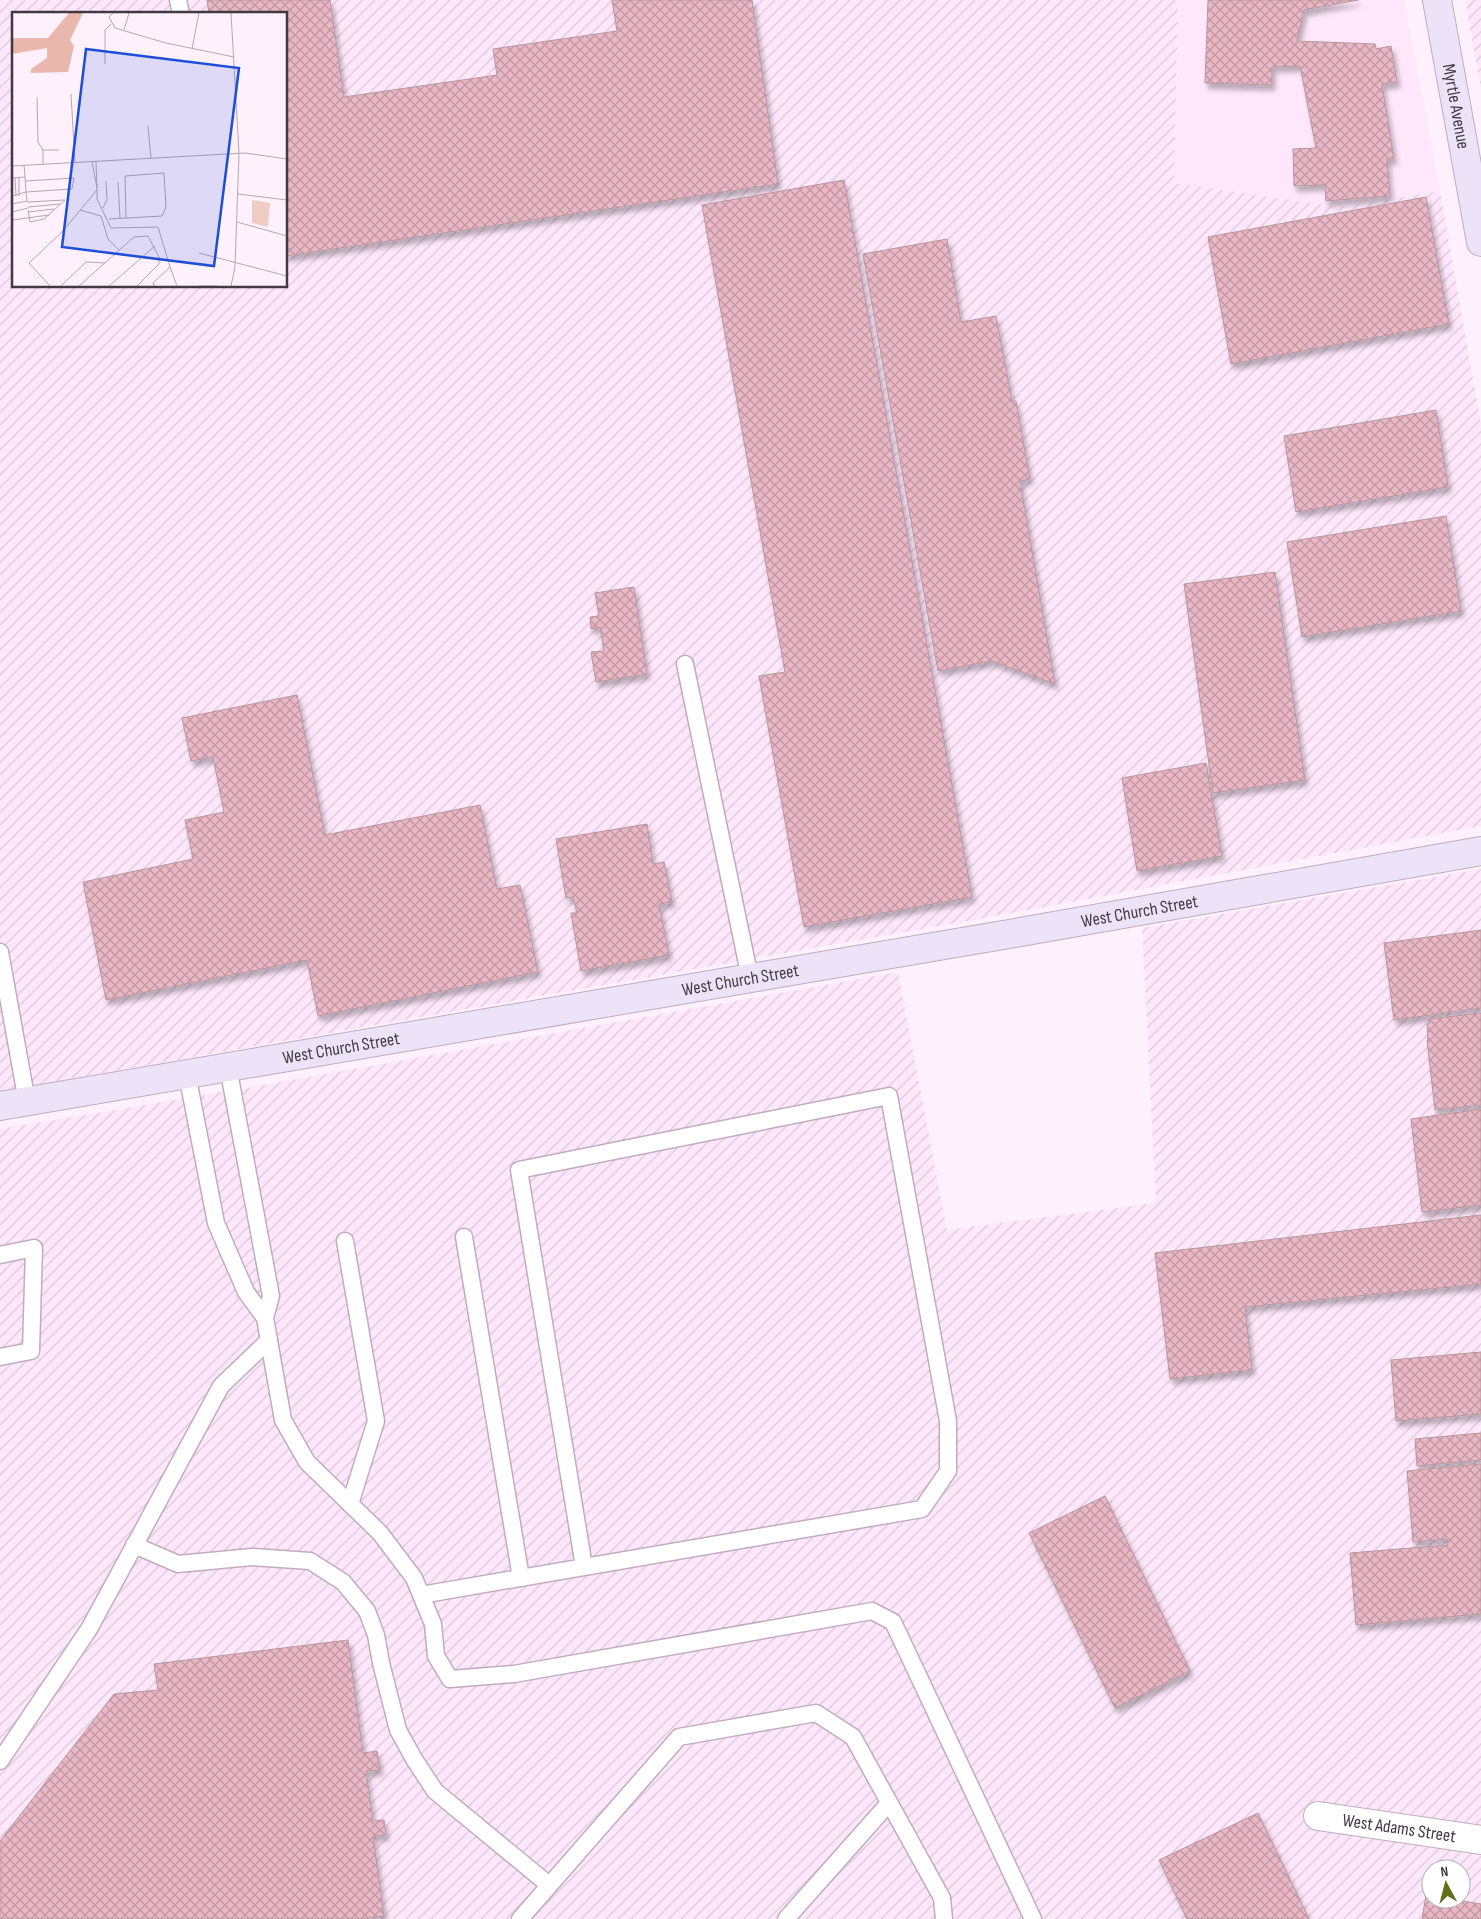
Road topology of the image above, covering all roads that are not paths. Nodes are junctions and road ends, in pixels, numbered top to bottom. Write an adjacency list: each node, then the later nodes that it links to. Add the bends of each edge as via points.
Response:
1 (1437, 0): 2 (street, Myrtle Avenue)
2 (1481, 242)
3 (685, 664): 6 (lane)
4 (1481, 851): 6 (street, West Church Street)
5 (0, 952): 9 (lane)
6 (750, 978): 7 (street, West Church Street)
7 (228, 1067): 8 (street, West Church Street); 14 (lane, via 271,1296)
8 (187, 1074): 9 (street, West Church Street); 14 (lane, via 216,1223 246,1292)
9 (27, 1102): 10 (street, West Church Street)
10 (0, 1106)
11 (464, 1237): 20 (lane)
12 (345, 1241): 17 (lane, via 376,1421)
13 (0, 1254): 16 (lane, via 34,1248 31,1351)
14 (265, 1318): 15 (lane)
15 (269, 1340): 17 (lane, via 283,1420 306,1462); 18 (lane, via 221,1386)
16 (0, 1357)
17 (350, 1504): 21 (lane, via 380,1533 414,1578)
18 (134, 1545): 22 (lane, via 89,1630); 26 (lane, via 178,1564 252,1558 310,1561 343,1582 367,1611 398,1730 435,1791)
19 (584, 1567): 19 (lane, via 519,1170 889,1096 948,1421 948,1471 922,1509); 20 (lane)
20 (521, 1578): 21 (lane)
21 (421, 1595): 30 (lane, via 433,1624 436,1656 450,1679 514,1674 872,1611 893,1622)
22 (0, 1761)
23 (889, 1803): 26 (lane, via 853,1737 816,1713 679,1737); 28 (lane); 29 (lane, via 942,1898)
24 (1318, 1816): 25 (street, West Adams Street)
25 (1481, 1840)
26 (549, 1885): 27 (lane)
27 (520, 1919)
28 (786, 1919)
29 (944, 1919)
30 (1033, 1919)

